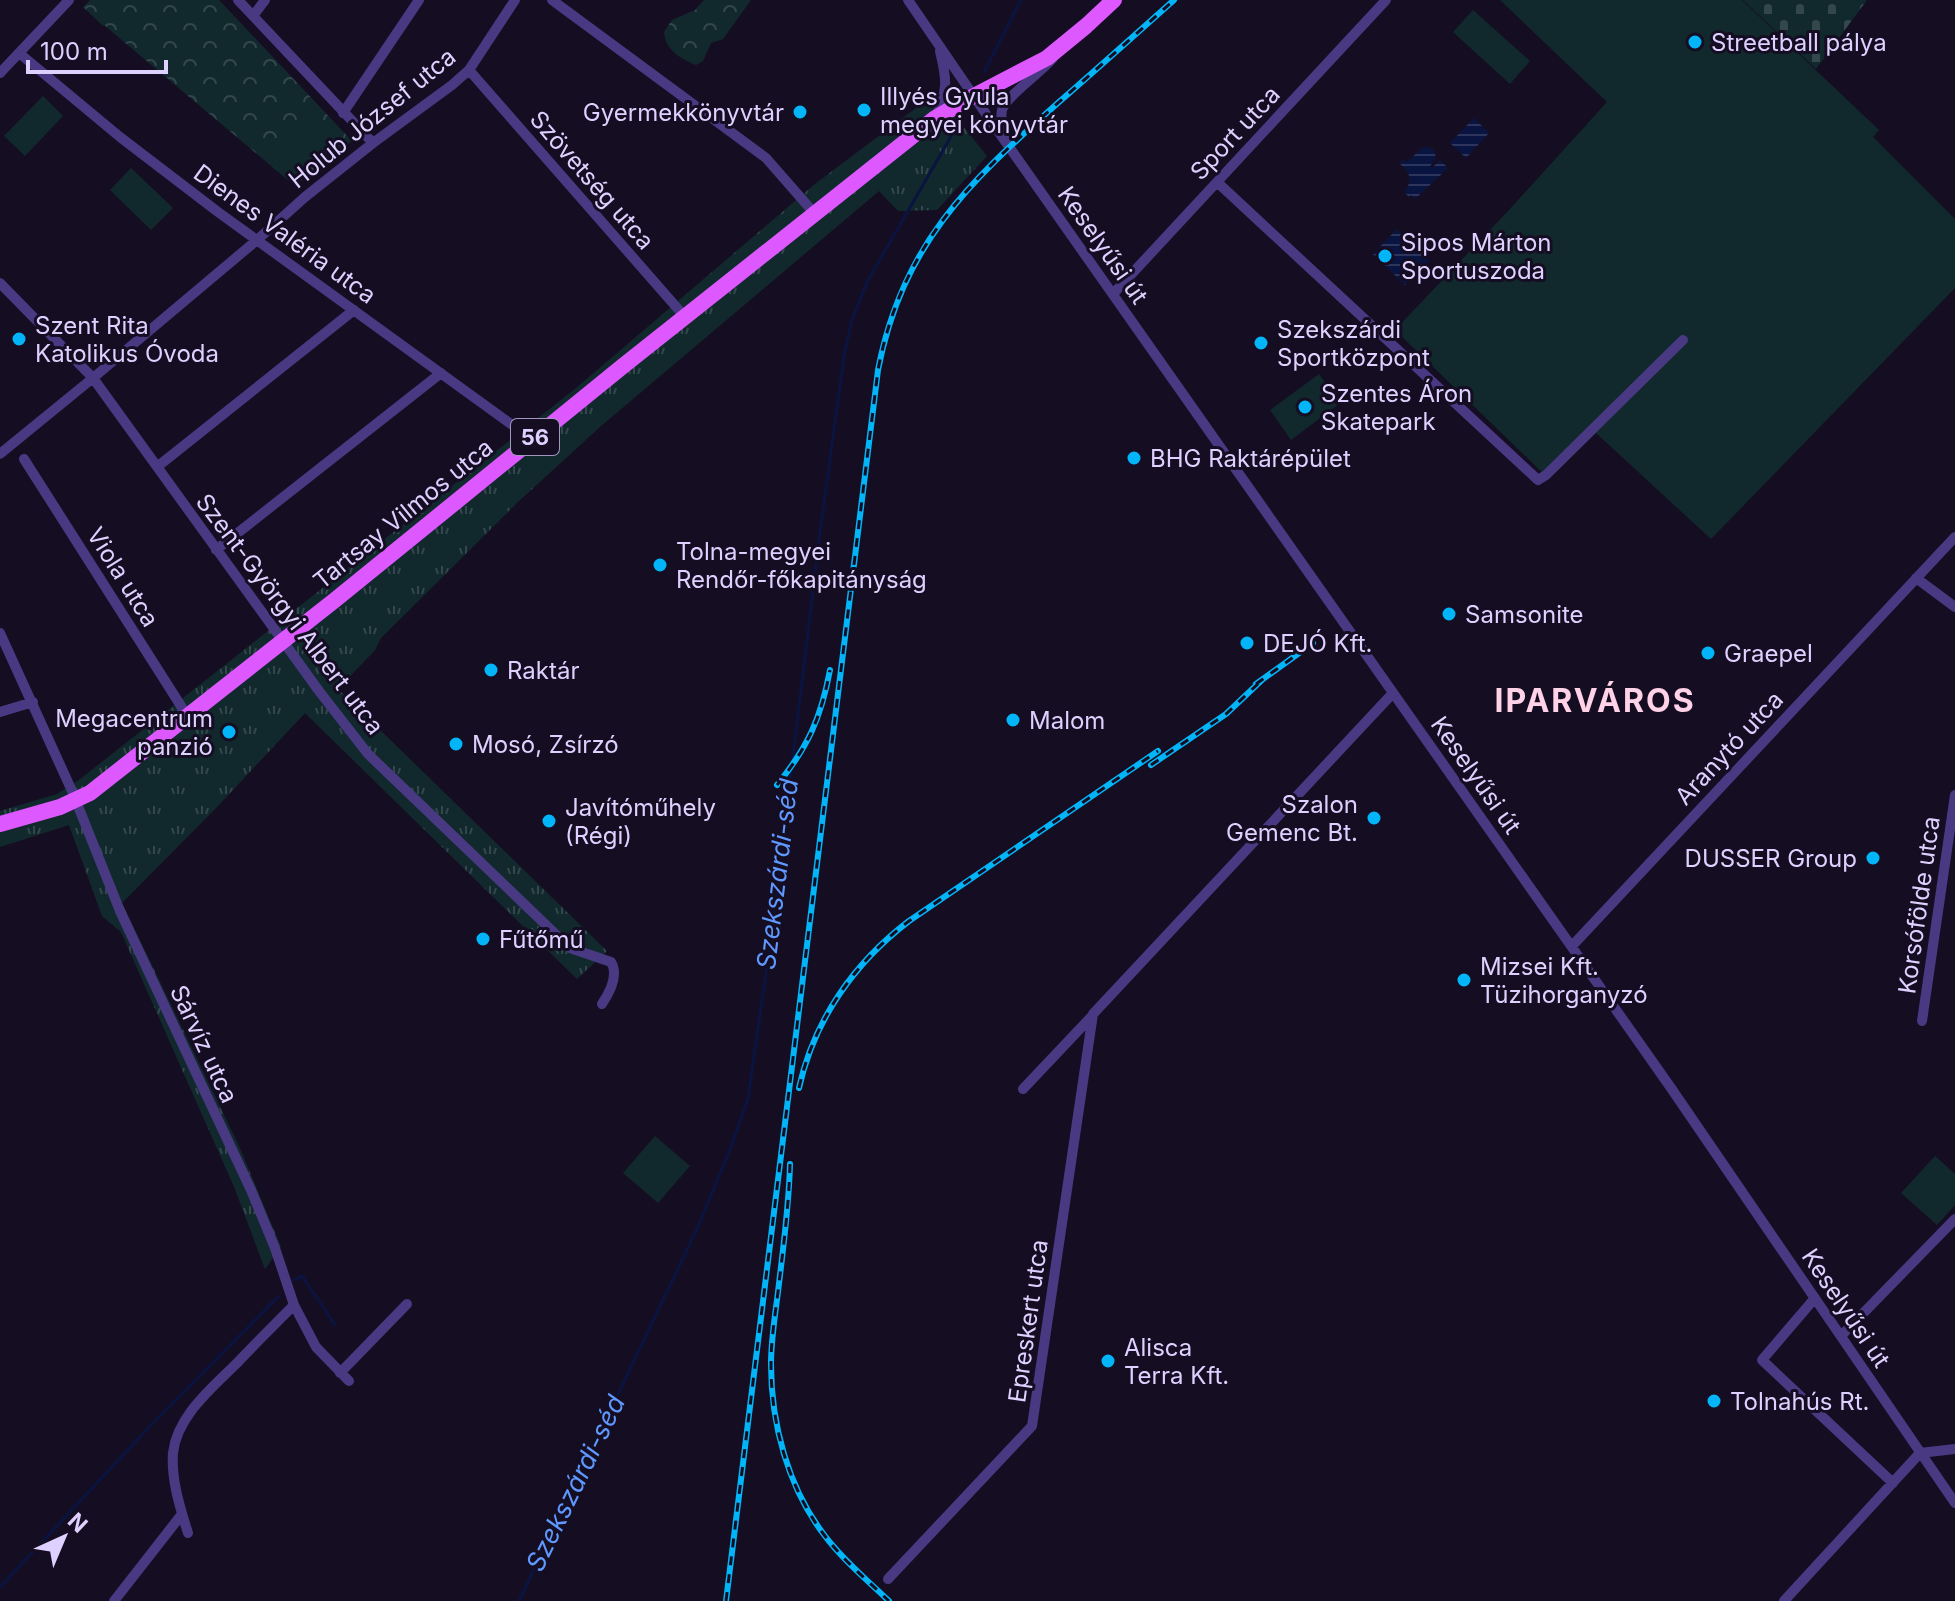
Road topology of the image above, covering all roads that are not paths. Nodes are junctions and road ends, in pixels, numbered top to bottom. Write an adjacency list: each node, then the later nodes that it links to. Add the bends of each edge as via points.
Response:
1 (69, 0): 13 (street)
2 (238, 0): 10 (street)
3 (265, 0): 10 (street)
4 (419, 0): 17 (street)
5 (515, 0): 14 (street, Holub József utca)
6 (552, 0): 22 (street, via 766,158)
7 (908, 0): 11 (street, Keselyűsi út)
8 (1114, 0): 12 (main road, 56)
9 (1386, 0): 21 (street, Sport utca)
10 (253, 16): 17 (street)
11 (939, 45): 16 (street, Keselyűsi út); 18 (street, via 946,85)
12 (1060, 49): 16 (main road, 56); 19 (street, via 1007,101 1001,114)
13 (19, 53): 15 (street); 23 (street, Dienes Valéria utca)
14 (469, 70): 20 (street, Holub József utca); 27 (street, Szövetség utca)
15 (0, 73)
16 (973, 96): 18 (main road, Tartsay Vilmos utca / 56); 19 (street, Keselyűsi út)
17 (343, 113): 20 (street)
18 (934, 119): 22 (main road, Tartsay Vilmos utca / 56)
19 (1004, 139): 25 (street, Keselyűsi út)
20 (373, 143): 23 (street, Holub József utca)
21 (1217, 182): 25 (street, Sport utca); 28 (street, via 1538,480)
22 (815, 214): 27 (main road, Tartsay Vilmos utca / 56)
23 (257, 240): 26 (street, Dienes Valéria utca); 30 (street, Holub József utca)
24 (0, 283): 30 (street, Szent-Györgyi Albert utca)
25 (1113, 294): 41 (street, Keselyűsi út)
26 (354, 310): 29 (street, Dienes Valéria utca); 34 (street)
27 (685, 317): 31 (main road, Tartsay Vilmos utca / 56)
28 (1683, 340)
29 (441, 373): 31 (street, Dienes Valéria utca); 36 (street)
30 (93, 378): 32 (street, Holub József utca); 34 (street, Szent-Györgyi Albert utca)
31 (533, 440): 40 (main road, Tartsay Vilmos utca / 56)
32 (0, 454)
33 (24, 459): 44 (street, Viola utca)
34 (157, 467): 36 (street, Szent-Györgyi Albert utca)
35 (1955, 537): 37 (street, Aranytó utca)
36 (216, 550): 40 (street, Szent-Györgyi Albert utca)
37 (1916, 578): 38 (street); 48 (street, Aranytó utca)
38 (1955, 607)
39 (0, 633): 42 (street, Sárvíz utca)
40 (283, 641): 44 (main road, Tartsay Vilmos utca / 56); 49 (street, Szent-Györgyi Albert utca, via 368,754 570,948 613,965 614,979)
41 (1393, 693): 48 (street, Keselyűsi út); 50 (street)
42 (33, 702): 43 (street); 46 (street, Sárvíz utca)
43 (0, 712)
44 (188, 717): 46 (main road, Tartsay Vilmos utca / 56)
45 (1955, 795): 51 (street, Korsófölde utca)
46 (76, 800): 47 (main road, Tartsay Vilmos utca / 56); 56 (street, Sárvíz utca, via 120,911 251,1190)
47 (0, 824)
48 (1572, 946): 54 (street, Keselyűsi út)
49 (602, 1004)
50 (1093, 1014): 52 (street); 64 (street, Epreskert utca, via 1032,1426)
51 (1922, 1021)
52 (1023, 1089)
53 (1955, 1219): 57 (street)
54 (1815, 1298): 57 (street, Keselyűsi út); 60 (street, via 1762,1360)
55 (407, 1304): 56 (street, Sárvíz utca, via 345,1377 316,1347)
56 (294, 1305): 62 (street, via 203,1397 180,1428 173,1464)
57 (1841, 1336): 59 (street, Keselyűsi út)
58 (1955, 1449): 59 (street)
59 (1920, 1453): 60 (street); 61 (street, Keselyűsi út)
60 (1893, 1483): 66 (street)
61 (1955, 1503)
62 (182, 1514): 63 (street); 65 (street)
63 (188, 1533)
64 (888, 1579)
65 (114, 1601)
66 (1784, 1601)

